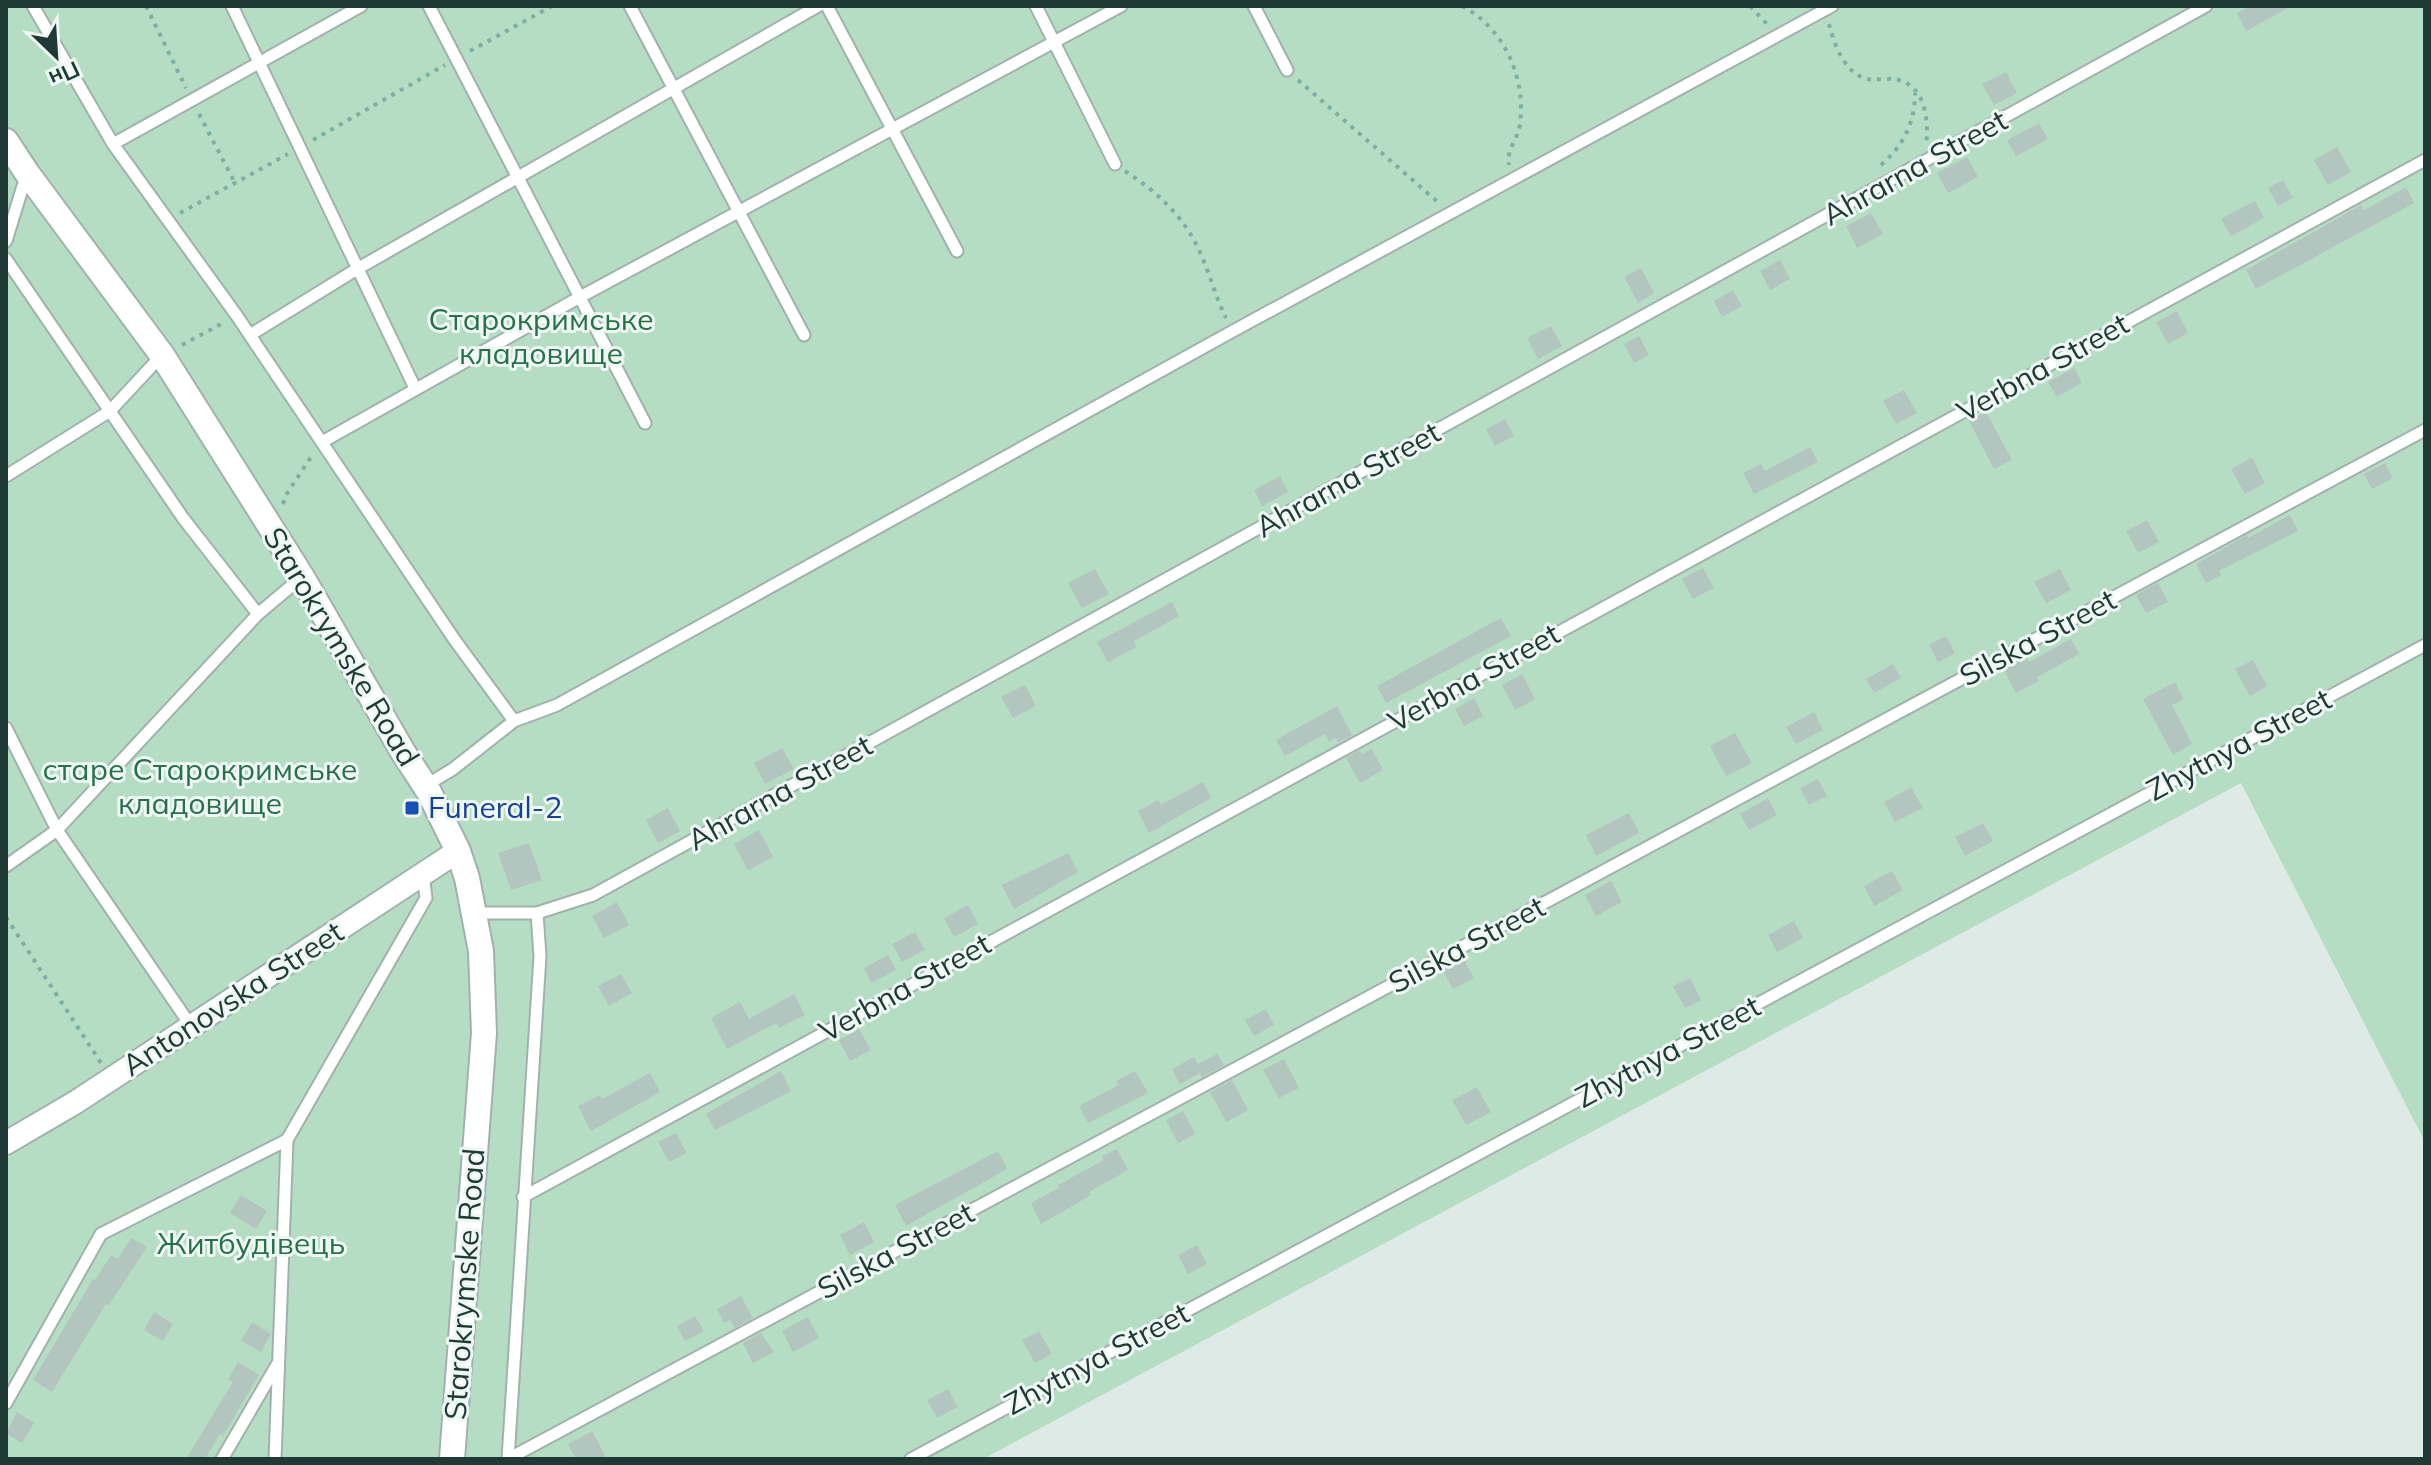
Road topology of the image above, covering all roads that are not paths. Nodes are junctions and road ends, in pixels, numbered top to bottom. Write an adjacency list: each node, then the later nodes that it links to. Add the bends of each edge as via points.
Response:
1 (33, 6): 19 (lane)
2 (232, 6): 14 (lane)
3 (361, 6): 14 (lane)
4 (429, 6): 23 (lane)
5 (630, 6): 16 (lane)
6 (818, 6): 16 (lane)
7 (827, 6): 17 (lane)
8 (1036, 6): 13 (lane)
9 (1121, 6): 13 (lane)
10 (1254, 6): 15 (lane)
11 (2206, 6): 50 (lane, Ahrarna Street, via 593,895)
12 (1828, 8): 42 (lane, via 557,705)
13 (1054, 42): 17 (lane); 21 (lane)
14 (258, 63): 19 (lane); 28 (lane)
15 (1287, 70)
16 (673, 88): 23 (lane); 24 (lane)
17 (892, 129): 24 (lane); 26 (lane)
18 (6, 141): 22 (street, Starokrymske Road)
19 (113, 144): 30 (lane)
20 (2425, 160): 54 (lane, Verbna Street)
21 (1115, 164)
22 (27, 173): 25 (lane); 32 (street, Starokrymske Road)
23 (518, 177): 28 (lane); 29 (lane)
24 (739, 212): 29 (lane); 31 (lane)
25 (6, 241)
26 (957, 251)
27 (6, 259): 34 (lane)
28 (357, 269): 30 (lane); 33 (lane)
29 (580, 297): 33 (lane); 35 (lane)
30 (250, 335): 37 (lane)
31 (804, 335)
32 (162, 355): 34 (lane); 39 (street, Starokrymske Road)
33 (415, 388): 37 (lane)
34 (110, 411): 38 (lane); 40 (lane, via 183,518)
35 (645, 423)
36 (2425, 430): 60 (lane, Silska Street)
37 (322, 442): 42 (lane)
38 (6, 476)
39 (302, 577): 40 (lane); 44 (street, Starokrymske Road)
40 (258, 614): 45 (lane)
41 (2425, 645): 61 (lane, Zhytnya Street)
42 (514, 721): 44 (lane)
43 (6, 728): 45 (lane)
44 (425, 786): 46 (street, Starokrymske Road)
45 (57, 830): 47 (lane); 51 (lane)
46 (458, 851): 48 (street, Antonovska Street); 49 (street, Starokrymske Road)
47 (6, 866)
48 (423, 874): 51 (street, Antonovska Street); 52 (lane, via 426,898)
49 (476, 913): 50 (lane, Ahrarna Street); 59 (street, Starokrymske Road, via 484,1033)
50 (537, 913): 54 (lane, via 540,956)
51 (191, 1026): 53 (street, Antonovska Street)
52 (287, 1140): 55 (lane); 56 (lane, via 101,1234)
53 (6, 1143)
54 (523, 1197): 60 (lane)
55 (280, 1358): 57 (lane); 58 (lane)
56 (6, 1403)
57 (222, 1459)
58 (275, 1459)
59 (452, 1459)
60 (508, 1459)
61 (911, 1459)

